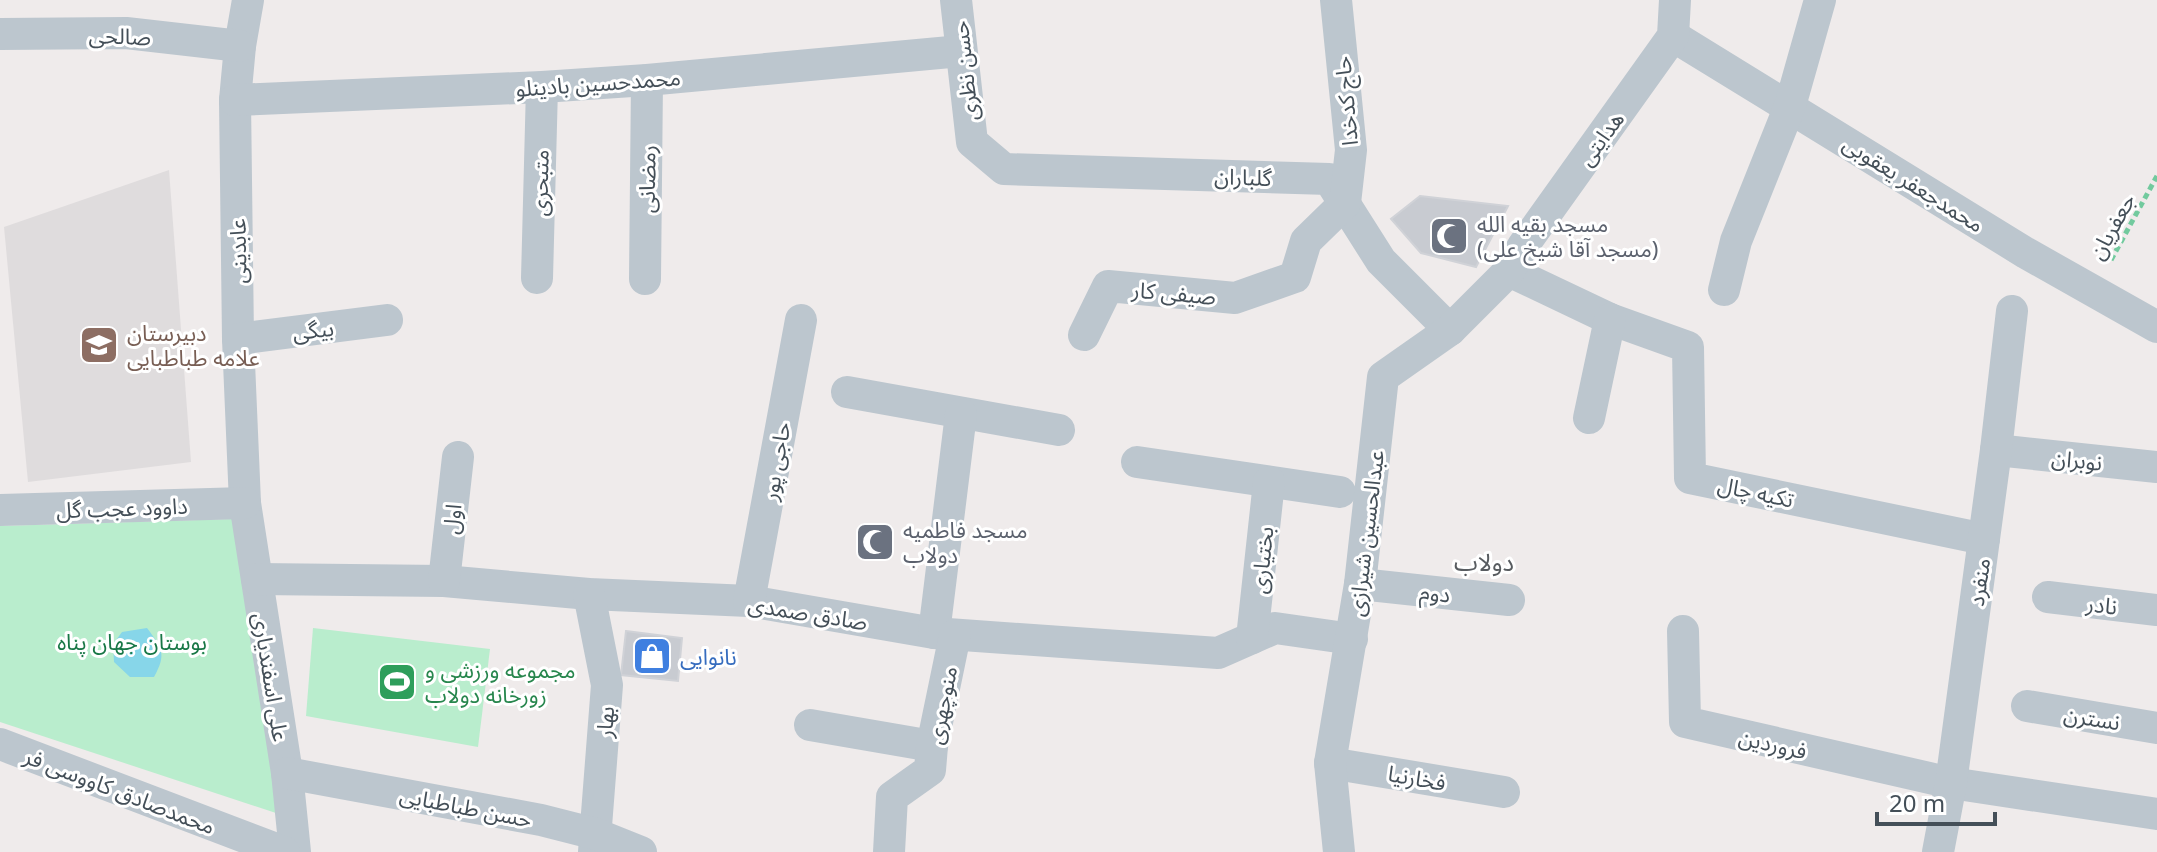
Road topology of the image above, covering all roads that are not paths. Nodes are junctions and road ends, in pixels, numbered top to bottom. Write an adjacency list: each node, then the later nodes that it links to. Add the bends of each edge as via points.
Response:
1 (248, 0): 8 (street, عابدینی)
2 (956, 0): 9 (street, حسن نظری)
3 (1336, 0): 15 (street, حاج کدخدا, via 1351,150)
4 (1675, 0): 7 (street)
5 (1820, 0): 13 (street)
6 (0, 34): 8 (street, صالحی, via 126,33)
7 (1673, 36): 13 (street, محمدجعفر یعقوبی); 16 (street, هدایتی)
8 (240, 46): 12 (street, عابدینی)
9 (961, 51): 10 (street, محمدحسین بادینلو); 14 (street, حسن نظری)
10 (647, 80): 11 (street, محمدحسین بادینلو); 18 (street, رمضانی)
11 (542, 87): 12 (street, محمدحسین بادینلو); 17 (street, متبحری)
12 (235, 100): 27 (street, عابدینی)
13 (1790, 106): 19 (street, via 1736,241); 24 (street, محمدجعفر یعقوبی, via 2026,253)
14 (972, 142): 15 (street, گلباران, via 1004,169 1329,179)
15 (1345, 203): 25 (street, گلباران, via 1381,261); 26 (street, صیفی کار, via 1306,241 1295,277 1235,298 1108,286)
16 (1509, 271): 21 (street, تکیه چال); 25 (street, عبدالحسین شیرازی)
17 (537, 278)
18 (645, 279)
19 (1724, 290)
20 (2012, 311): 32 (street, منفرد)
21 (1610, 319): 30 (street); 40 (street, تکیه چال, via 1688,347 1690,478)
22 (387, 320): 27 (street, بیگی)
23 (801, 320): 47 (street, حاجی پور)
24 (2157, 327)
25 (1450, 330): 43 (street, عبدالحسین شیرازی, via 1383,377)
26 (1084, 335)
27 (238, 339): 38 (street, عابدینی)
28 (847, 392): 29 (street)
29 (961, 414): 31 (street); 50 (street, منوچهری)
30 (1589, 418)
31 (1059, 430)
32 (1996, 450): 35 (street, نوبران); 40 (street, منفرد)
33 (458, 457): 42 (street, اول)
34 (1137, 462): 36 (street)
35 (2157, 467)
36 (1269, 482): 37 (street); 51 (street, بختیاری)
37 (1340, 492)
38 (245, 503): 39 (street, داوود عجب گل); 41 (street, علی اسفندیاری)
39 (0, 510)
40 (1984, 539): 60 (street, منفرد)
41 (257, 579): 42 (street, صادق صمدی); 59 (street, علی اسفندیاری)
42 (444, 581): 44 (street, صادق صمدی)
43 (1360, 584): 46 (street, دوم); 52 (street, عبدالحسین شیرازی)
44 (589, 594): 47 (street, صادق صمدی); 63 (street, بهار, via 607,685)
45 (2048, 597): 48 (street, نادر)
46 (1509, 600)
47 (749, 601): 50 (street, صادق صمدی)
48 (2157, 610)
49 (1683, 631): 60 (street, فروردین, via 1685,722)
50 (944, 634): 51 (street, صادق صمدی, via 1218,653); 57 (street, منوچهری)
51 (1252, 638): 52 (street, صادق صمدی, via 1275,628)
52 (1352, 639): 58 (street, عبدالحسین شیرازی)
53 (2027, 706): 55 (street, نسترن)
54 (810, 725): 57 (street)
55 (2157, 728)
56 (0, 744): 64 (street, محمدصادق کاووسی فر)
57 (932, 746): 67 (street, منوچهری, via 930,770 892,797)
58 (1330, 763): 61 (street, فخارنیا); 68 (street, عبدالحسین شیرازی)
59 (287, 773): 63 (street, حسن طباطبایی, via 541,820); 65 (street, علی اسفندیاری)
60 (1951, 783): 62 (street); 69 (street, منفرد)
61 (1504, 792)
62 (2157, 814)
63 (595, 843): 66 (street, حسن طباطبایی)
64 (284, 852)
65 (295, 852)
66 (641, 852)
67 (889, 852)
68 (1339, 852)
69 (1938, 852)

